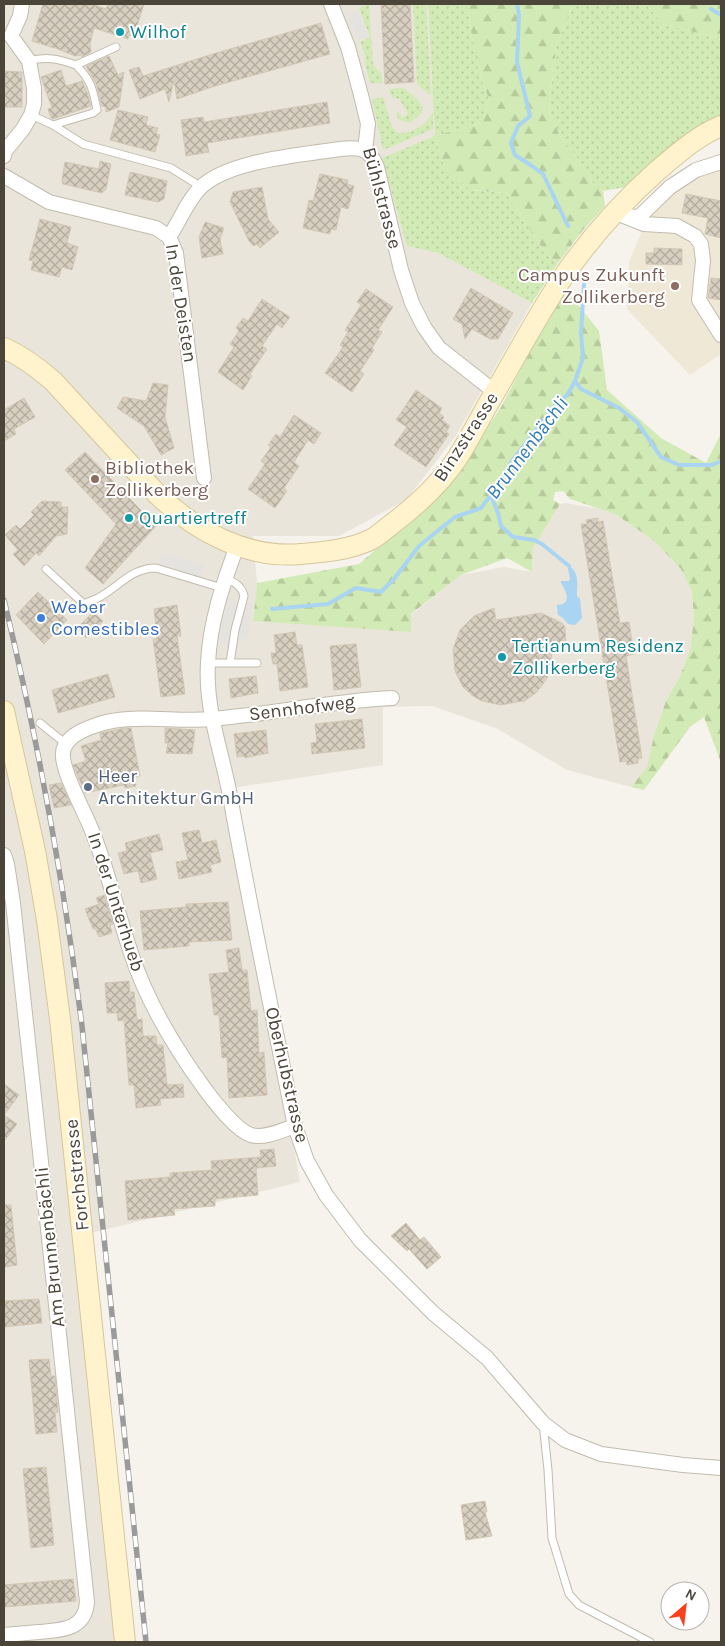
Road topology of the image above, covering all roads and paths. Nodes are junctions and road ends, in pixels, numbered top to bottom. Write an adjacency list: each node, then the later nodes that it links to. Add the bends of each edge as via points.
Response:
1 (22, 4): 3 (street, via 20,16)
2 (331, 4): 10 (street, Bühlstrasse, via 348,47 368,124)
3 (8, 34): 5 (street)
4 (116, 48): 6 (lane)
5 (29, 61): 6 (lane, via 59,59); 7 (street, via 34,88)
6 (76, 65): 8 (lane, via 93,88 97,110)
7 (31, 115): 8 (lane); 11 (street)
8 (53, 125): 14 (lane, via 83,144 172,168)
9 (721, 126): 15 (main road, Binzstrasse, via 676,154)
10 (365, 150): 14 (street, In der Deisten, via 354,148 248,164 226,171); 19 (street, Bühlstrasse, via 374,157 378,167 401,270 424,327 439,348)
11 (4, 156)
12 (721, 162): 15 (street, via 696,170 670,186 639,217)
13 (4, 176): 16 (street, via 50,202 156,228)
14 (200, 188): 16 (street, In der Deisten)
15 (621, 212): 17 (street, via 644,224 677,226 695,236 701,244 703,261 699,300); 19 (main road, Binzstrasse, via 591,240 564,276)
16 (169, 237): 20 (street, In der Deisten, via 176,254)
17 (721, 335)
18 (4, 348): 21 (main road, Binzstrasse, via 53,381 174,510)
19 (495, 392): 21 (main road, Binzstrasse, via 457,458 432,489 410,511 371,540 344,549 292,555 257,552)
20 (204, 478)
21 (237, 546): 23 (street, Oberhubstrasse)
22 (46, 569): 23 (lane, via 84,604 102,596 129,575 150,568)
23 (223, 583): 25 (street, Oberhubstrasse, via 212,624); 26 (lane, via 232,581 244,596)
24 (257, 662): 26 (lane)
25 (208, 663): 26 (lane); 29 (street, Oberhubstrasse)
26 (230, 663)
27 (392, 698): 29 (street, Sennhofweg)
28 (4, 711): 37 (main road, Forchstrasse, via 35,851 60,1019)
29 (212, 719): 31 (street, via 111,721 80,732); 33 (street, Oberhubstrasse)
30 (40, 723): 31 (lane)
31 (66, 744): 33 (street, In der Unterhueb, via 64,766 92,830 132,956 157,1016 183,1060 214,1102 241,1130 259,1136)
32 (4, 855): 36 (street, Am Brunnenbächli, via 13,904 87,1602 84,1615 72,1627)
33 (295, 1126): 34 (street, Oberhubstrasse, via 307,1161 326,1195 360,1240 427,1307 487,1358)
34 (543, 1423): 35 (street, Oberhubstrasse, via 565,1440 602,1454); 38 (lane, via 552,1538 569,1594 578,1605)
35 (721, 1468)
36 (9, 1637)
37 (125, 1642)
38 (650, 1642)

